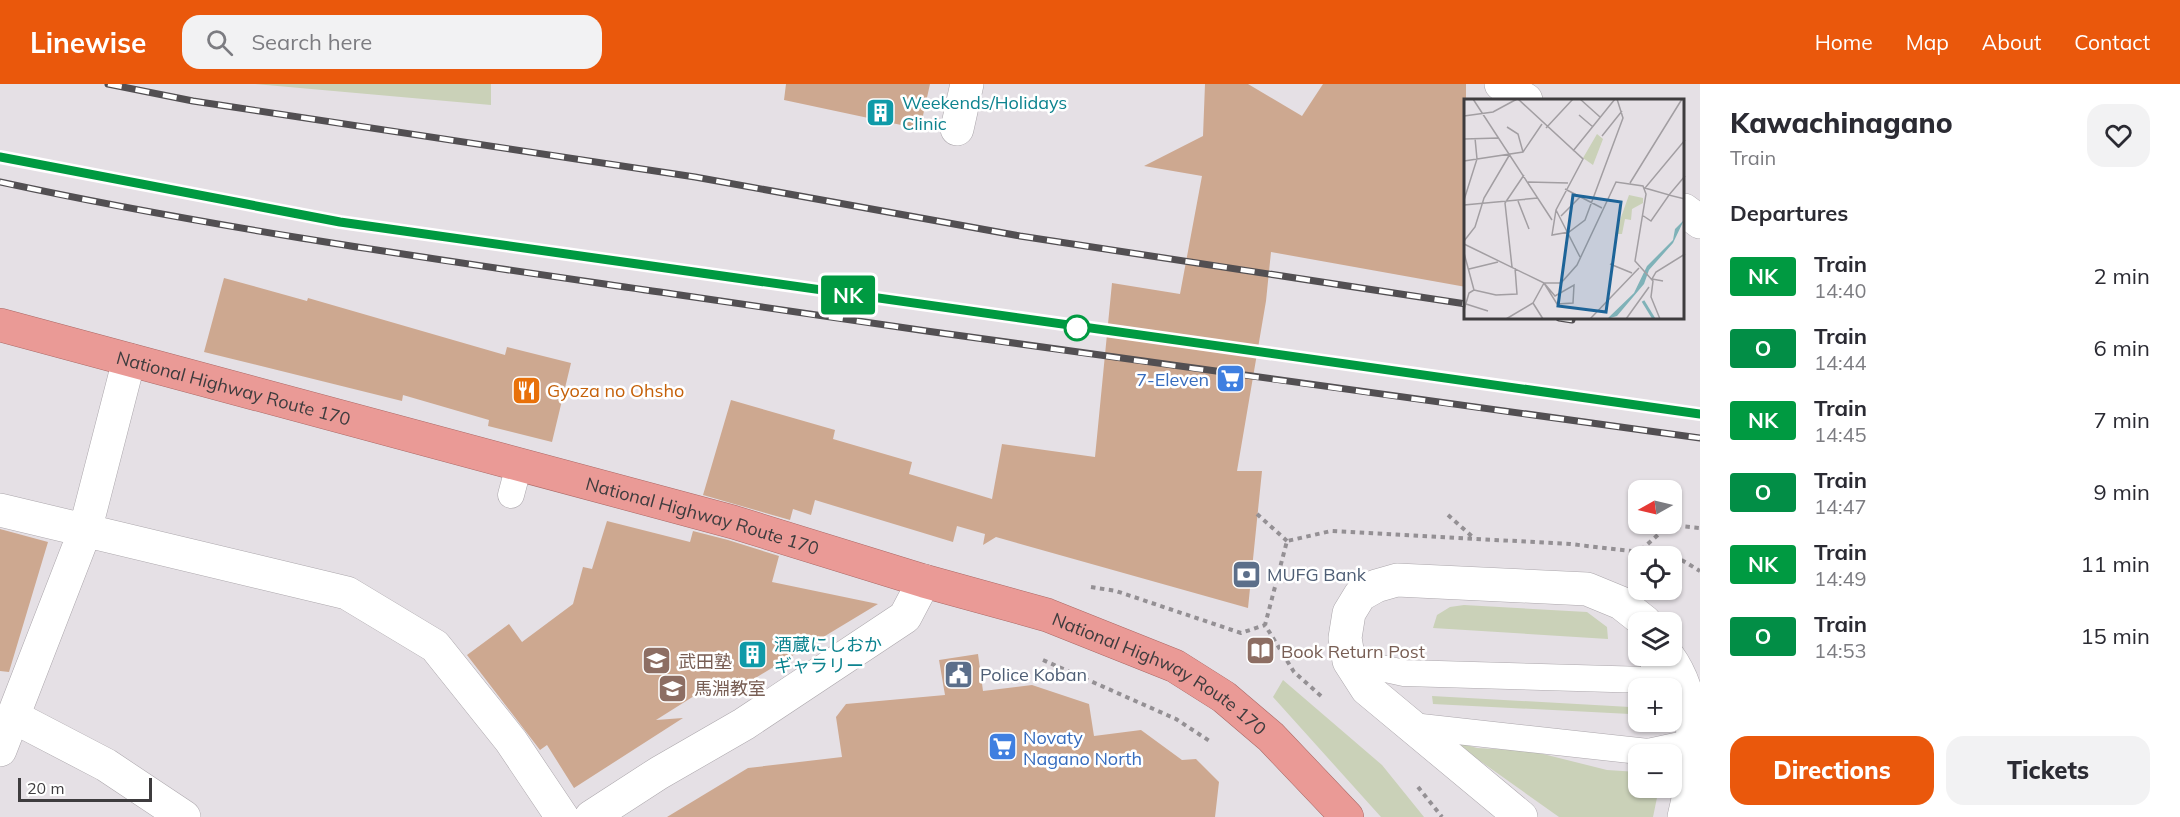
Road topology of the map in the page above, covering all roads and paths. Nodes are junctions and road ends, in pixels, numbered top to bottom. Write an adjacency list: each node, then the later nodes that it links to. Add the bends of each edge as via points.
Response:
1 (967, 84): 4 (street)
2 (1502, 84): 3 (street)
3 (1524, 99)
4 (957, 129)
5 (1685, 211): 6 (street)
6 (1700, 222)
7 (0, 325): 8 (highway, National Highway Route 170)
8 (129, 360): 13 (street); 17 (highway, National Highway Route 170, via 515,480 733,522)
9 (0, 510): 13 (street)
10 (1257, 514): 15 (path)
11 (1448, 515): 14 (path)
12 (1700, 528): 16 (path, via 1669,525)
13 (85, 531): 25 (street); 30 (street, via 347,593 435,646)
14 (1476, 539)
15 (1287, 541)
16 (1645, 546)
17 (924, 582): 30 (street, via 905,617 744,724); 32 (highway, National Highway Route 170, via 1047,615 1175,666 1224,697 1271,737)
18 (1081, 585): 20 (path, via 1116,591 1241,633)
19 (1632, 612): 22 (street, via 1587,589 1397,580 1360,596 1349,613 1345,638)
20 (1265, 625)
21 (1035, 657): 28 (path, via 1176,719)
22 (1349, 661): 23 (lane, via 1404,673 1647,680); 26 (street, via 1367,689)
23 (1659, 666)
24 (1673, 666): 27 (street, via 1688,689)
25 (12, 716): 29 (street); 31 (street, via 106,765)
26 (1412, 726): 27 (lane, via 1648,752); 33 (street)
27 (1694, 741): 34 (street, via 1692,782)
28 (1215, 745)
29 (0, 750)
30 (571, 816)
31 (184, 817)
32 (1347, 817)
33 (1521, 817)
34 (1684, 817)

